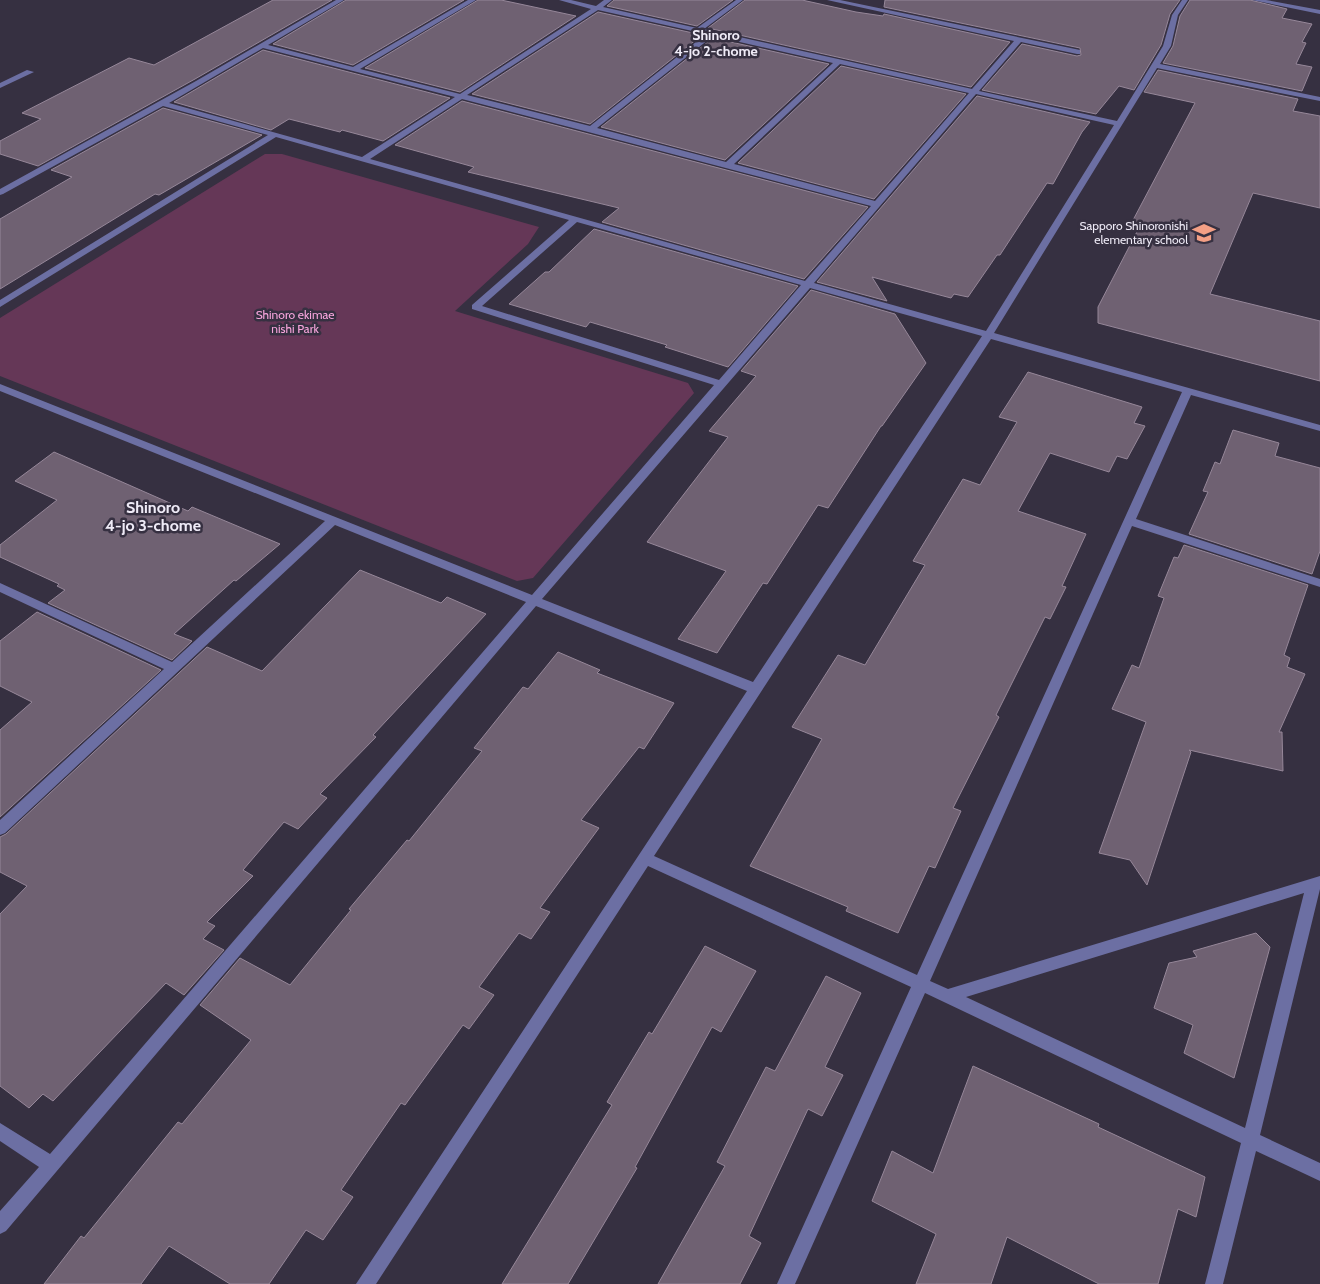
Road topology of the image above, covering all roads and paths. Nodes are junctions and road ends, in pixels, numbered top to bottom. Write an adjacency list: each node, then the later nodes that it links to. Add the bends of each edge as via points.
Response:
1 (341, 0): 14 (street)
2 (473, 0): 18 (street)
3 (562, 0): 9 (street)
4 (609, 0): 9 (street)
5 (740, 0): 11 (street)
6 (830, 0): 13 (street)
7 (1185, 0): 17 (street, via 1175,15 1167,46)
8 (1255, 0): 10 (street)
9 (597, 8): 11 (street); 22 (street)
10 (1320, 12)
11 (697, 31): 12 (street)
12 (711, 34): 16 (street); 26 (street)
13 (1019, 40): 15 (street); 21 (street)
14 (262, 46): 18 (street); 24 (street)
15 (1077, 52)
16 (838, 62): 21 (street); 29 (street)
17 (1155, 65): 23 (street); 25 (street)
18 (354, 69): 22 (street)
19 (30, 72): 20 (street)
20 (0, 86)
21 (972, 92): 25 (street); 31 (street)
22 (460, 97): 26 (street); 28 (street)
23 (1320, 99)
24 (162, 103): 27 (street); 30 (street)
25 (1119, 124): 35 (street)
26 (590, 129): 29 (street)
27 (276, 134): 28 (street); 34 (street)
28 (364, 159): 32 (street)
29 (728, 165): 31 (street)
30 (0, 192)
31 (875, 204): 33 (street)
32 (576, 218): 33 (street); 36 (street, via 476,307)
33 (806, 285): 35 (street); 36 (street)
34 (0, 304)
35 (988, 335): 38 (street); 46 (street)
36 (721, 384): 44 (street)
37 (0, 387): 40 (street)
38 (1187, 392): 39 (street); 41 (street)
39 (1320, 428)
40 (333, 520): 44 (street); 45 (street)
41 (1129, 521): 42 (street); 50 (street)
42 (1320, 582)
43 (0, 587): 45 (street)
44 (534, 600): 46 (street); 54 (street)
45 (172, 667): 47 (street)
46 (756, 689): 48 (street)
47 (3, 821)
48 (645, 858): 50 (street); 57 (street)
49 (1317, 883): 51 (street); 53 (street)
50 (921, 984): 51 (street); 58 (street)
51 (947, 996): 53 (street)
52 (0, 1131): 54 (street)
53 (1251, 1140): 55 (street); 59 (street)
54 (51, 1165): 56 (street)
55 (1320, 1172)
56 (0, 1225)
57 (365, 1284)
58 (786, 1284)
59 (1214, 1284)

